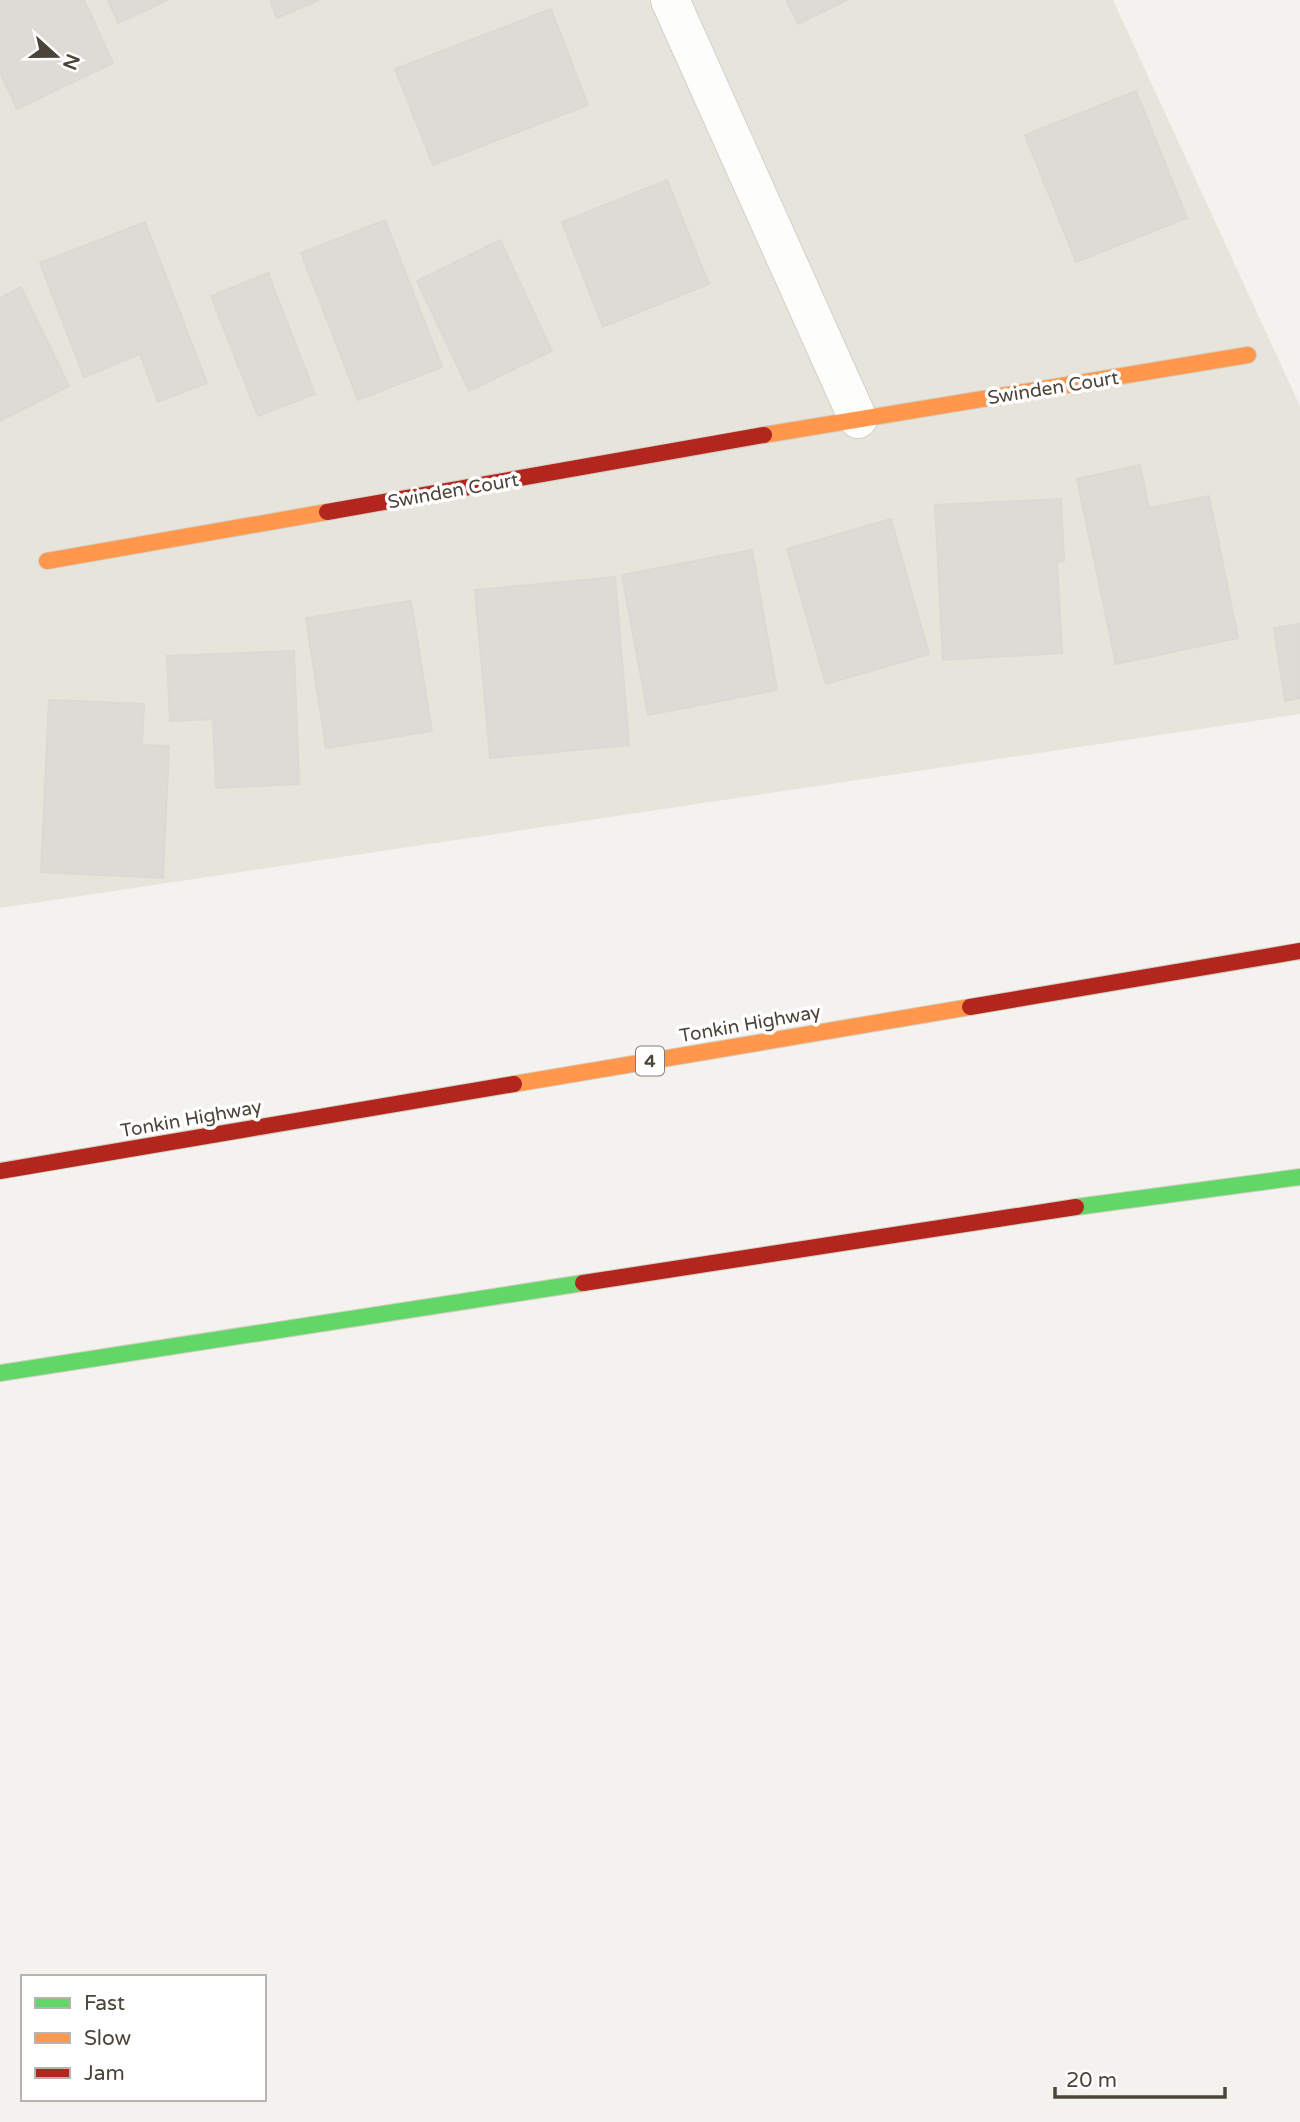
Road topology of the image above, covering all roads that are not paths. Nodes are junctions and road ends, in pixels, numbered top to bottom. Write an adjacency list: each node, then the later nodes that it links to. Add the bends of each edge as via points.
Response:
1 (670, 0): 3 (street)
2 (1248, 355): 3 (main road, Swinden Court)
3 (858, 419): 4 (main road, Swinden Court)
4 (47, 561)
5 (1300, 951): 6 (main road, Tonkin Highway / 4)
6 (0, 1171)
7 (1300, 1177): 8 (main road)
8 (0, 1373)

